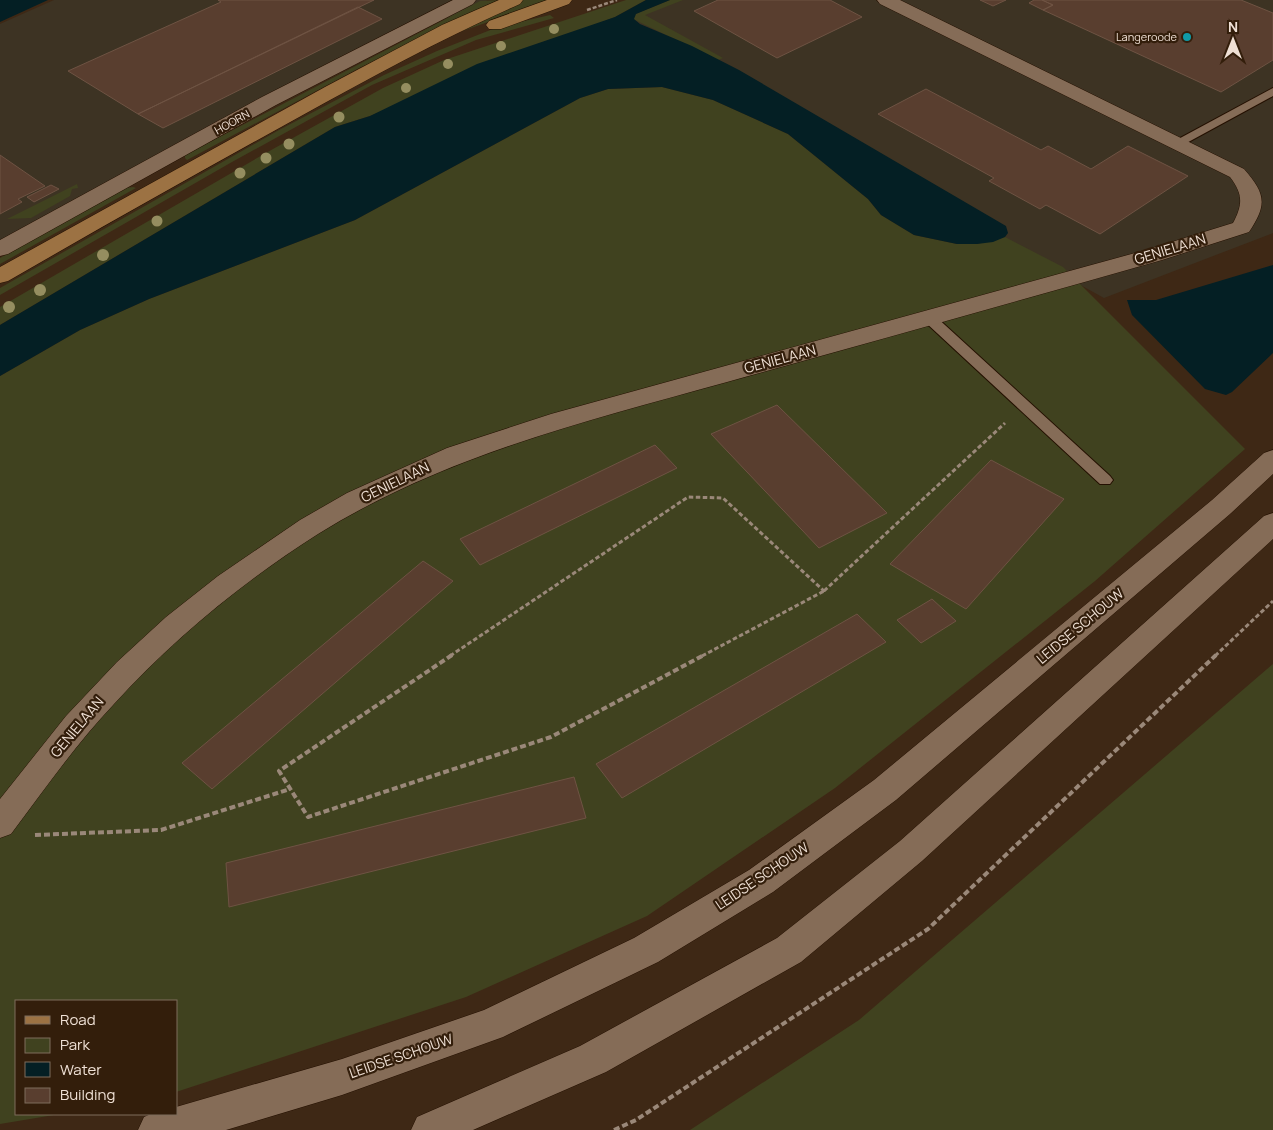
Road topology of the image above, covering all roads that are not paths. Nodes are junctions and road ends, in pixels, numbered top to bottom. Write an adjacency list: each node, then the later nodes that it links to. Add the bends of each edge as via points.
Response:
1 (467, 0): 8 (street, HOORN, via 269,101)
2 (514, 0): 5 (main road, HOORN, via 448,29)
3 (563, 0): 5 (main road, HOORN)
4 (886, 0): 7 (street, GENIELAAN)
5 (383, 66): 9 (main road, HOORN, via 183,172)
6 (1273, 91): 7 (lane)
7 (1177, 143): 10 (street, GENIELAAN, via 1237,174 1252,190 1253,207 1241,227 1154,255)
8 (2, 246)
9 (0, 276)
10 (929, 318): 12 (lane); 14 (street, GENIELAAN, via 548,423 448,456 375,490 310,526 168,632 103,695)
11 (1273, 459): 15 (street, LEIDSE SCHOUW, via 1221,507 885,790 744,891 646,950 490,1025 342,1076)
12 (1105, 480)
13 (1273, 523): 16 (street, via 912,851 789,950 593,1059)
14 (0, 824)
15 (157, 1130)
16 (430, 1130)

